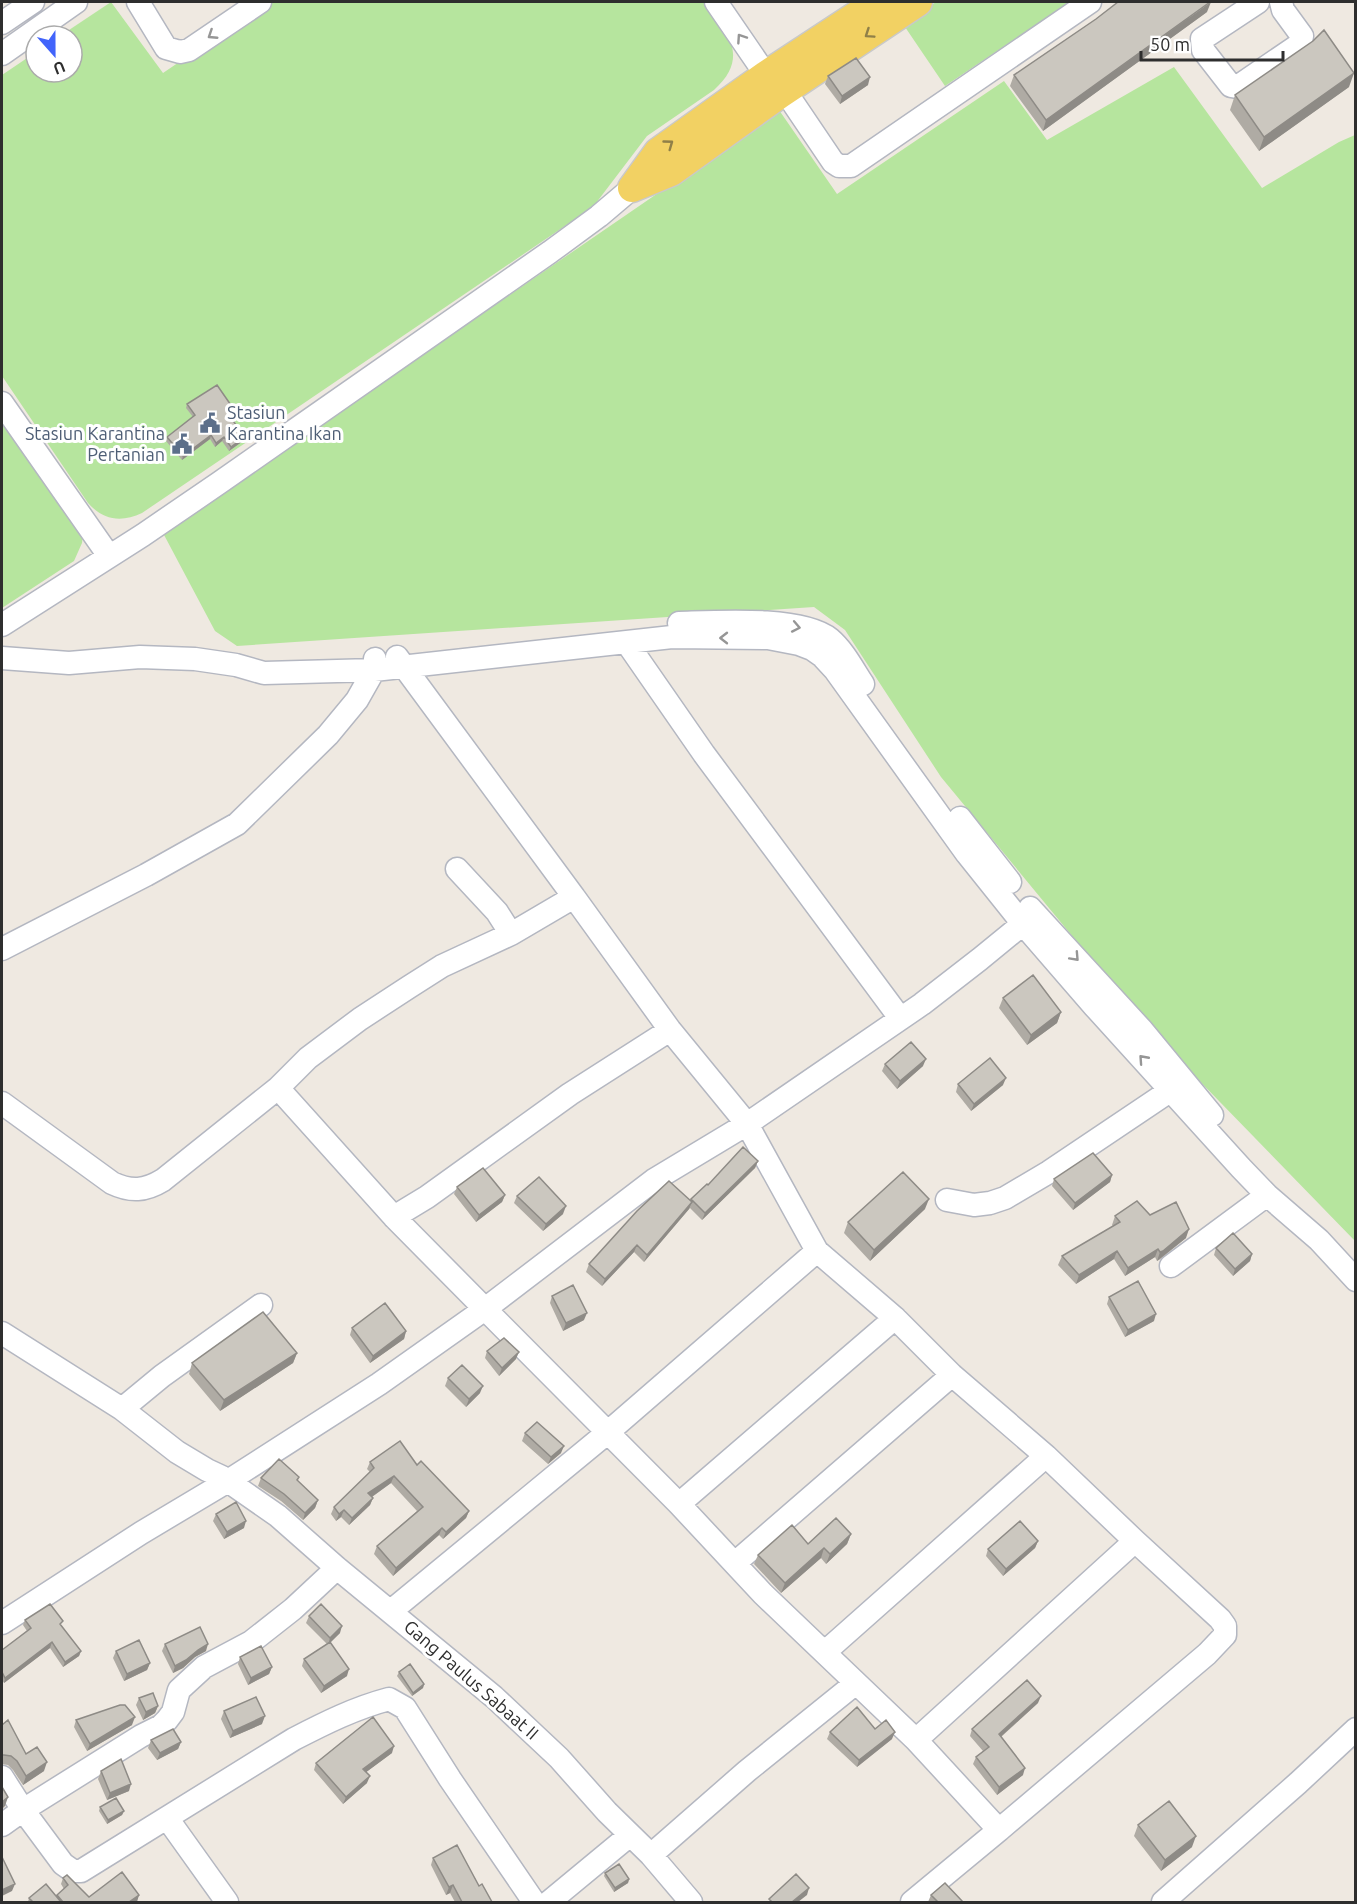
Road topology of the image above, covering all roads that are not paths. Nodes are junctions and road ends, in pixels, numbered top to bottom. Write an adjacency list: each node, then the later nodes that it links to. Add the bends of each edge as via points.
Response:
1 (33, 2): 12 (street)
2 (76, 2): 13 (street)
3 (138, 2): 4 (street, one-way to 3, via 189,50 180,52 166,48)
4 (260, 2)
5 (716, 2): 14 (street, one-way to 5)
6 (877, 2): 14 (main road)
7 (918, 2): 14 (main road, one-way to 14)
8 (1090, 2): 14 (street, via 851,166 833,162)
9 (1258, 2): 11 (street)
10 (1281, 2): 11 (street, via 1302,36 1300,44 1237,87 1231,86 1203,50 1202,39)
11 (1231, 8)
12 (2, 23)
13 (2, 54)
14 (777, 86): 15 (main road, via 671,172)
15 (632, 188): 17 (street, via 550,252)
16 (2, 403): 17 (street)
17 (109, 556): 18 (street)
18 (2, 625)
19 (627, 643): 21 (street); 24 (street, one-way to 19, via 968,854 822,656 800,644 768,638 672,637); 27 (street, via 704,754)
20 (2, 658): 21 (street, via 69,663 140,657 195,659 264,673)
21 (387, 662): 23 (street); 24 (street, one-way to 24, via 507,641 671,623 777,623 820,633 838,647); 26 (street, via 328,735 237,824)
22 (457, 870): 25 (street, via 497,912)
23 (574, 897): 25 (street); 28 (street)
24 (1029, 919): 27 (street); 29 (street)
25 (511, 934): 30 (street, via 442,966 360,1019 308,1058)
26 (2, 948)
27 (900, 1018): 32 (street)
28 (670, 1030): 32 (street); 35 (street, via 570,1094)
29 (1177, 1086): 33 (street); 34 (street, via 1005,1198 974,1205); 37 (street)
30 (278, 1088): 31 (street, via 163,1180 144,1190 125,1189 112,1183); 35 (street)
31 (2, 1103)
32 (747, 1124): 36 (street); 41 (street, via 654,1180)
33 (1267, 1195): 38 (street); 39 (street, via 1319,1240)
34 (947, 1200)
35 (394, 1217): 41 (street)
36 (817, 1251): 42 (street); 46 (street)
37 (1356, 1260)
38 (1171, 1266)
39 (1356, 1280)
40 (261, 1305): 45 (street)
41 (485, 1309): 46 (street); 48 (street, via 379,1384)
42 (895, 1318): 44 (street); 49 (street)
43 (2, 1333): 45 (street, Gang Paulus Sabaat II)
44 (952, 1375): 47 (street); 51 (street)
45 (122, 1409): 48 (street, Gang Paulus Sabaat II, via 177,1452)
46 (607, 1433): 49 (street); 53 (street)
47 (1046, 1456): 50 (street); 55 (street)
48 (228, 1481): 52 (street, Gang Paulus Sabaat II, via 278,1516); 54 (street)
49 (679, 1504): 51 (street)
50 (1135, 1541): 58 (street); 63 (street, via 1220,1619 1225,1635)
51 (735, 1563): 55 (street)
52 (337, 1568): 53 (street, Gang Paulus Sabaat II); 60 (street, via 251,1642 204,1667 179,1690 172,1712 161,1726)
53 (391, 1611): 64 (street, Gang Paulus Sabaat II, via 545,1744)
54 (2, 1623)
55 (825, 1652): 56 (street)
56 (856, 1683): 58 (street); 65 (street)
57 (1356, 1729): 71 (street)
58 (916, 1740): 63 (street)
59 (2, 1777): 60 (street)
60 (23, 1810): 61 (street, via 63,1864 73,1871 91,1866); 62 (street)
61 (167, 1818): 67 (street); 68 (street, via 324,1723 389,1699 405,1708)
62 (2, 1825)
63 (999, 1830): 70 (street)
64 (630, 1835): 65 (street, Gang Paulus Sabaat II); 69 (street)
65 (651, 1855): 66 (street, Gang Paulus Sabaat II)
66 (684, 1900)
67 (227, 1902)
68 (534, 1902)
69 (549, 1902)
70 (912, 1902)
71 (1163, 1902)

